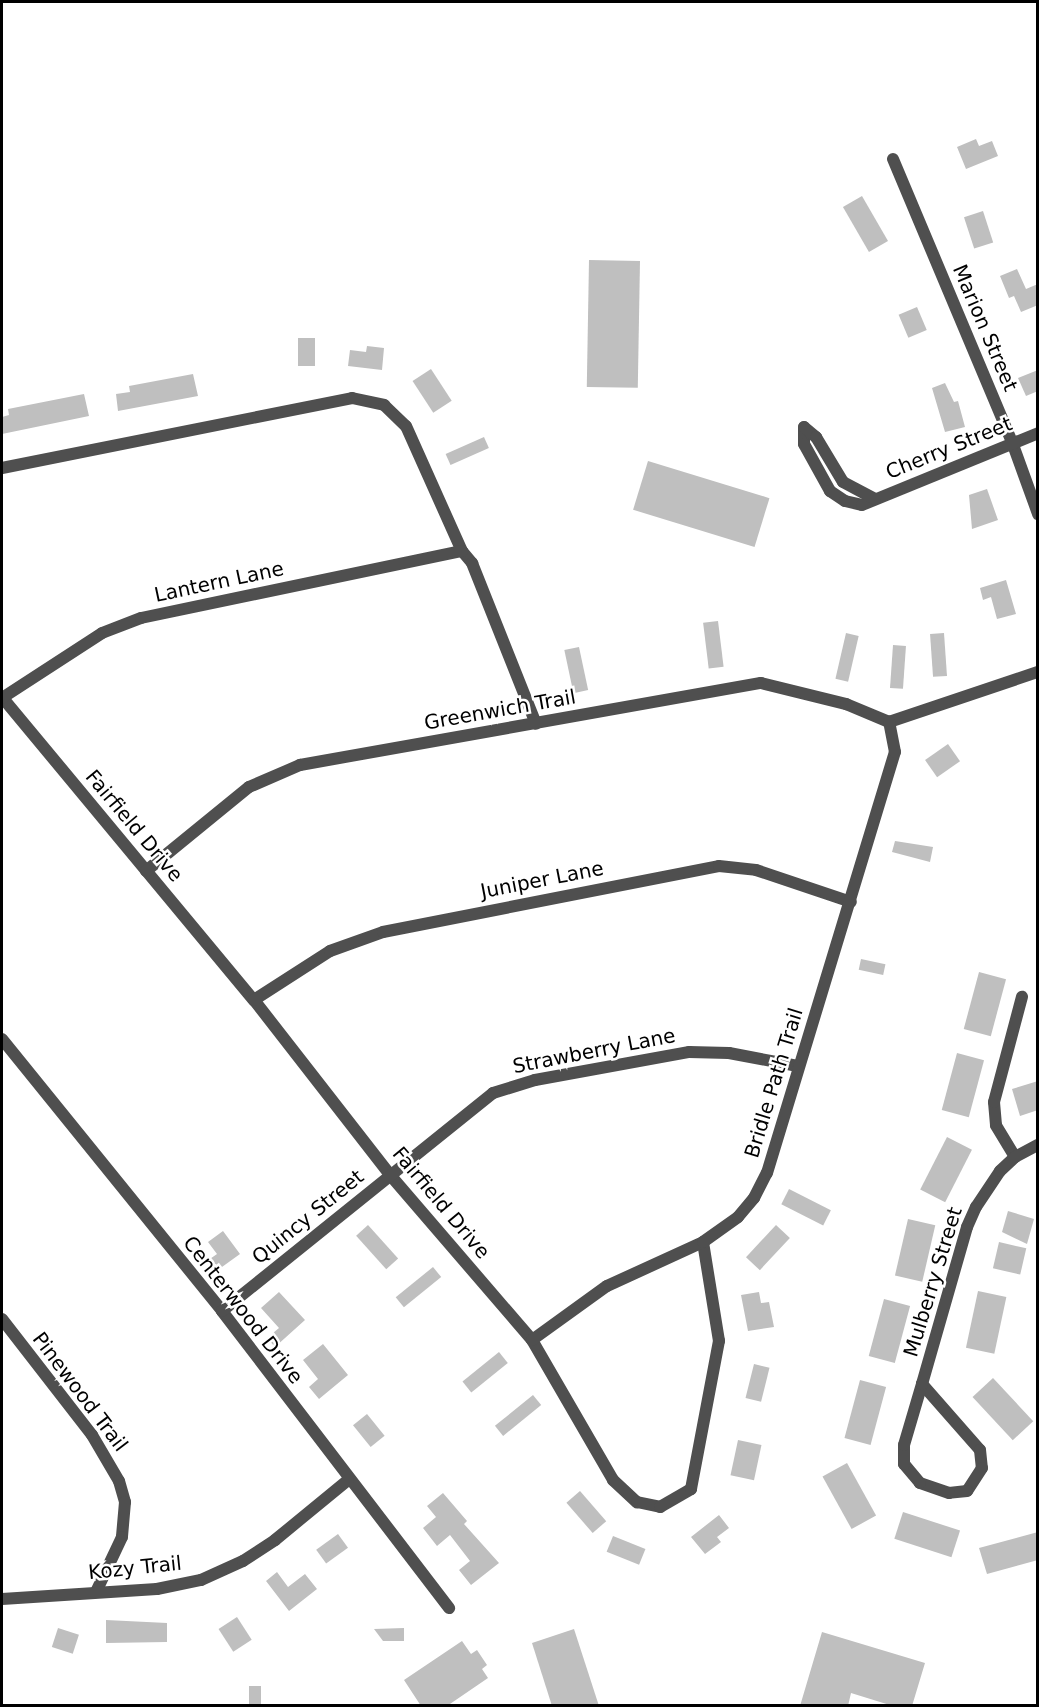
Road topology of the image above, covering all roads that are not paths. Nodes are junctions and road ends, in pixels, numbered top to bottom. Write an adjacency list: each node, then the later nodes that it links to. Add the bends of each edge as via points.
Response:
1 (894, 159): 3 (street, Marion Street)
2 (1038, 433): 3 (street, Cherry Street)
3 (1012, 442): 5 (street, Cherry Street); 6 (street, Marion Street)
4 (2, 468): 7 (street, via 352,398 384,405 406,426)
5 (875, 499): 5 (street, Cherry Street, via 843,482 816,437 804,427 804,444 830,491 845,501 862,505)
6 (1038, 514)
7 (462, 551): 9 (street, Lantern Lane, via 141,618 102,633); 11 (street, via 472,563)
8 (1038, 672): 10 (street)
9 (2, 698): 12 (street, Fairfield Drive)
10 (889, 722): 11 (street, Greenwich Trail, via 846,704 761,683); 13 (street, Bridle Path Trail, via 895,752)
11 (536, 724): 12 (street, Greenwich Trail, via 300,765 249,787)
12 (146, 872): 15 (street, Fairfield Drive)
13 (851, 902): 15 (street, Juniper Lane, via 756,870 719,866 383,932 330,951); 17 (street, Bridle Path Trail)
14 (1022, 997): 19 (street, via 994,1102 996,1125)
15 (254, 1000): 20 (street, Fairfield Drive)
16 (2, 1039): 22 (street, Centerwood Drive)
17 (798, 1066): 20 (street, Strawberry Lane, via 729,1053 689,1052 535,1080 493,1093); 21 (street, Bridle Path Trail, via 767,1173 738,1217)
18 (1038, 1145): 19 (street, Mulberry Street)
19 (1015, 1157): 25 (street, Mulberry Street, via 987,1188 968,1227)
20 (391, 1176): 22 (street, Quincy Street); 24 (street, Fairfield Drive)
21 (703, 1242): 24 (street, Bridle Path Trail, via 607,1287); 24 (street, Fairfield Drive, via 719,1341 691,1489 660,1507 637,1502 613,1480)
22 (222, 1311): 26 (street, Centerwood Drive)
23 (2, 1319): 27 (street, Pinewood Trail, via 92,1434 119,1481 125,1502 122,1537)
24 (532, 1340)
25 (922, 1384): 25 (street, Mulberry Street, via 904,1445 904,1464 920,1483 949,1493 967,1491 982,1468 980,1450)
26 (348, 1480): 27 (street, Kozy Trail, via 275,1540 211,1575 181,1586); 29 (street, Centerwood Drive)
27 (96, 1592): 28 (street, Kozy Trail)
28 (2, 1599)
29 (449, 1608)

